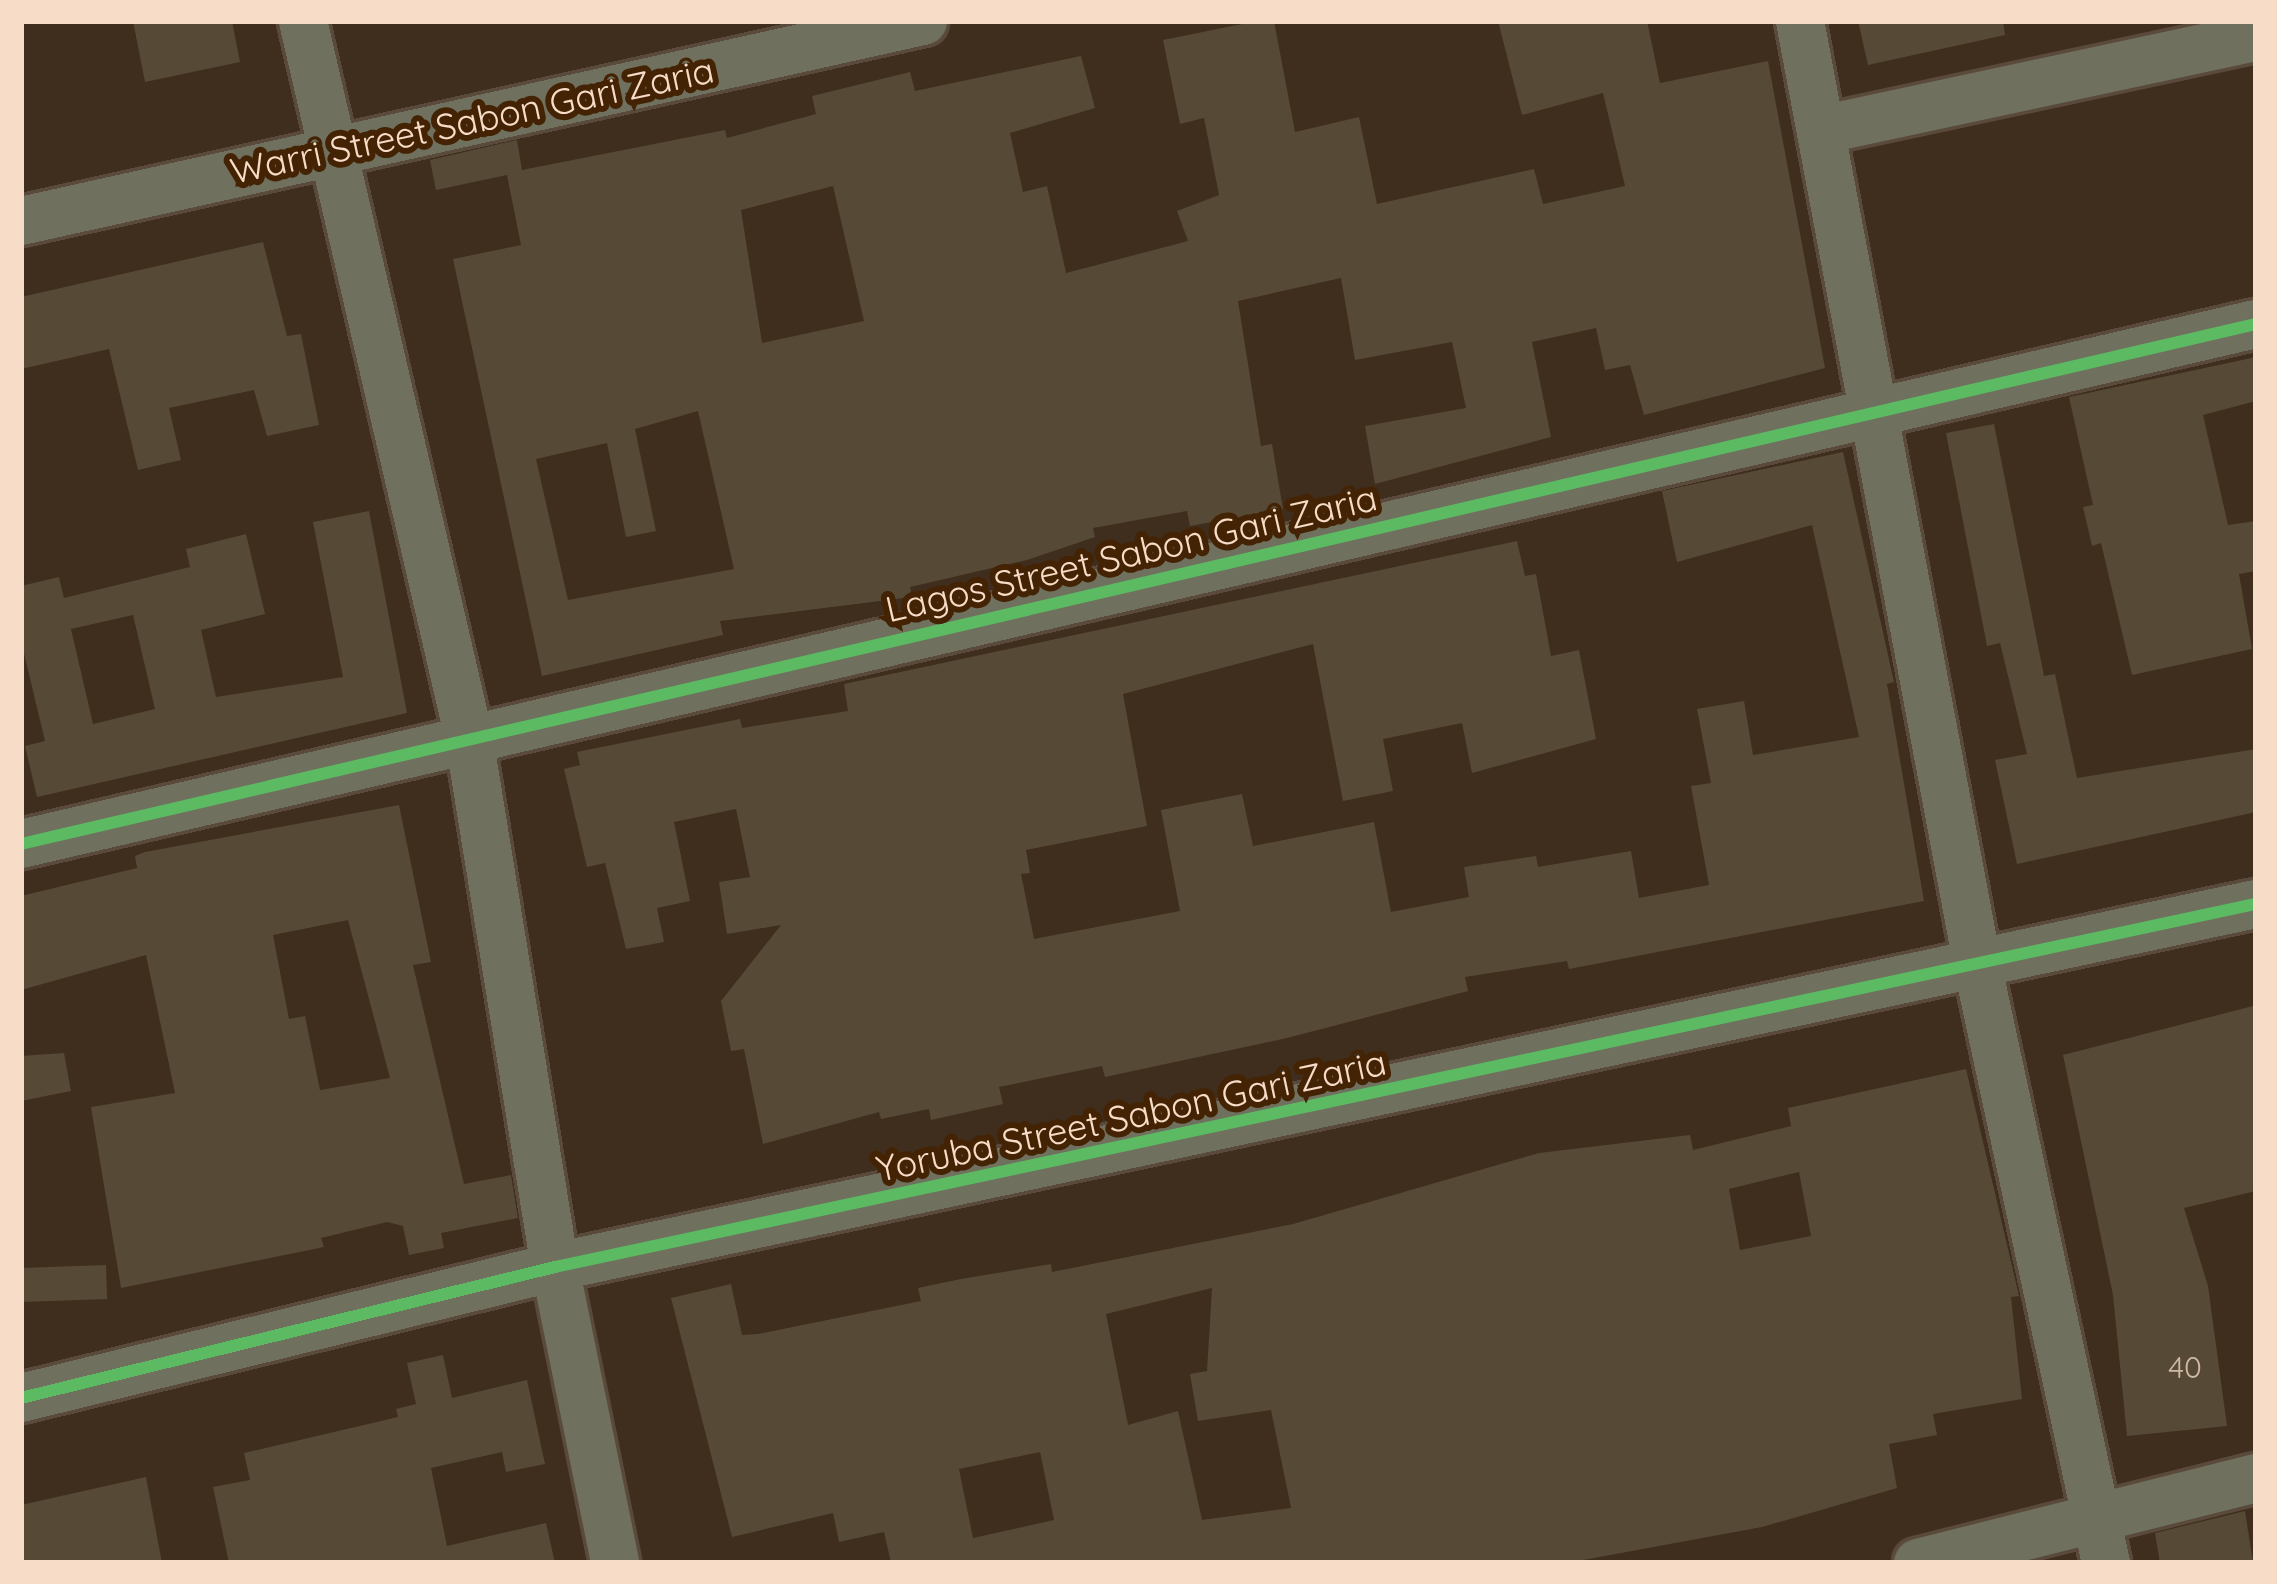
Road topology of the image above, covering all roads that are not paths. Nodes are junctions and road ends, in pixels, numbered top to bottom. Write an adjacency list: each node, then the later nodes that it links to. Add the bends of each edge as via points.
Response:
1 (303, 21): 6 (street)
2 (923, 21): 6 (street, Warri Street Sabon Gari Zaria)
3 (1800, 21): 5 (street)
4 (2256, 37): 5 (street)
5 (1821, 130): 9 (street)
6 (333, 149): 7 (street, Warri Street Sabon Gari Zaria); 10 (street)
7 (21, 221)
8 (2256, 324): 9 (street, Lagos Street Sabon Gari Zaria)
9 (1879, 411): 10 (street, Lagos Street Sabon Gari Zaria); 13 (street)
10 (470, 737): 11 (street, Lagos Street Sabon Gari Zaria); 14 (street)
11 (21, 844)
12 (2256, 904): 13 (street, Yoruba Street Sabon Gari Zaria)
13 (1978, 968): 14 (street, Yoruba Street Sabon Gari Zaria); 17 (street)
14 (555, 1267): 15 (street, Yoruba Street Sabon Gari Zaria); 18 (street)
15 (21, 1398)
16 (2256, 1478): 17 (street)
17 (2102, 1544): 19 (street)
18 (615, 1563)
19 (1918, 1563)

